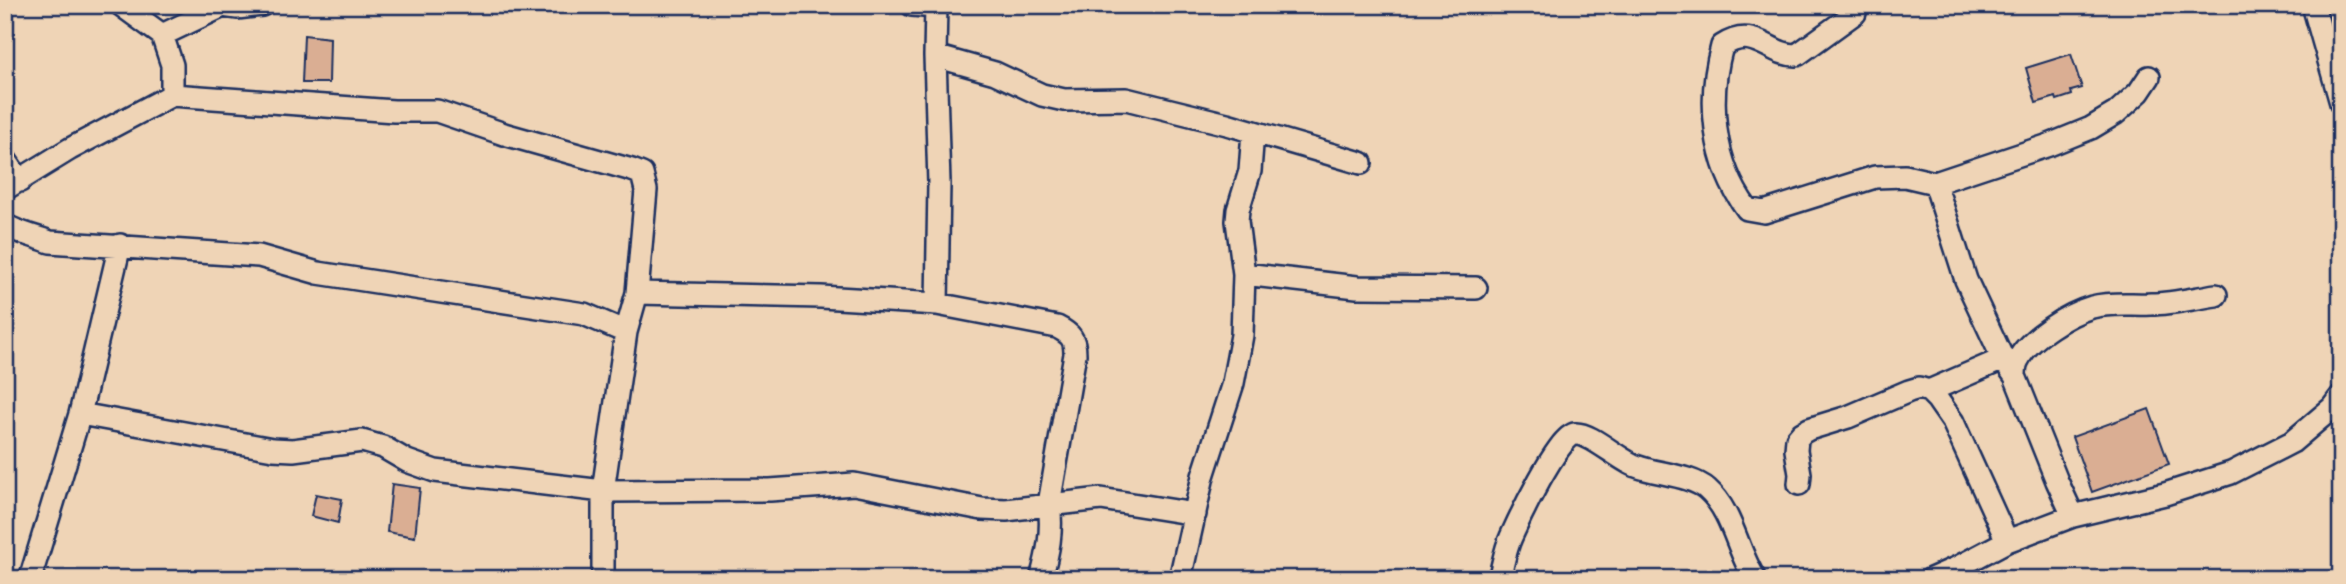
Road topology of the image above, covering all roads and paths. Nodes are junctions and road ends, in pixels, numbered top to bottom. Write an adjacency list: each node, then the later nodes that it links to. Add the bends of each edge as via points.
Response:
1 (121, 5): 7 (street)
2 (262, 5): 7 (street, via 223,6)
3 (912, 5): 5 (street)
4 (2313, 5): 11 (street)
5 (936, 6): 8 (street)
6 (1855, 13): 15 (street, via 1797,55 1751,39 1734,38 1722,46 1716,67 1715,124 1719,151 1738,197 1746,209 1764,212 1875,177 1905,176)
7 (162, 34): 10 (street, via 172,65)
8 (935, 56): 12 (street, via 986,70 1042,95 1064,100 1126,99); 23 (street)
9 (2149, 76): 15 (street, via 2128,104 2091,128)
10 (172, 94): 16 (street); 21 (street, via 437,111 642,174 646,190)
11 (2341, 103)
12 (1253, 132): 14 (street); 19 (street, via 1250,171 1237,221)
13 (5, 159): 16 (street)
14 (1360, 163)
15 (1935, 184): 25 (street, via 1966,280)
16 (13, 185)
17 (5, 225): 18 (street, via 50,242)
18 (120, 245): 24 (street, via 259,256 318,274 584,314); 28 (street)
19 (1244, 274): 20 (street, via 1357,287); 32 (street, via 1242,335 1233,383)
20 (1476, 288)
21 (637, 293): 23 (street); 24 (street)
22 (2216, 295): 25 (street, via 2093,307 2051,328)
23 (937, 304): 31 (street, via 1057,327 1072,337 1075,354)
24 (626, 332): 30 (street)
25 (2009, 368): 26 (street); 33 (street)
26 (1928, 391): 29 (street, via 1909,391 1802,433 1796,450); 34 (street, via 1953,422)
27 (2341, 396): 33 (street, via 2292,442 2231,473)
28 (80, 415): 30 (street, via 273,449 362,441 435,471); 35 (street)
29 (1799, 484)
30 (603, 491): 31 (street, via 770,490 855,484 982,509); 36 (street)
31 (1049, 504): 32 (street, via 1101,499); 37 (street, via 1050,543)
32 (1195, 514): 38 (street)
33 (2073, 516): 34 (street)
34 (2007, 541): 41 (street)
35 (30, 579)
36 (603, 579)
37 (1041, 579)
38 (1181, 579)
39 (1499, 579): 40 (street, via 1510,540 1557,448 1566,437 1580,434 1622,461 1707,488 1730,523)
40 (1755, 579)
41 (1931, 579)

